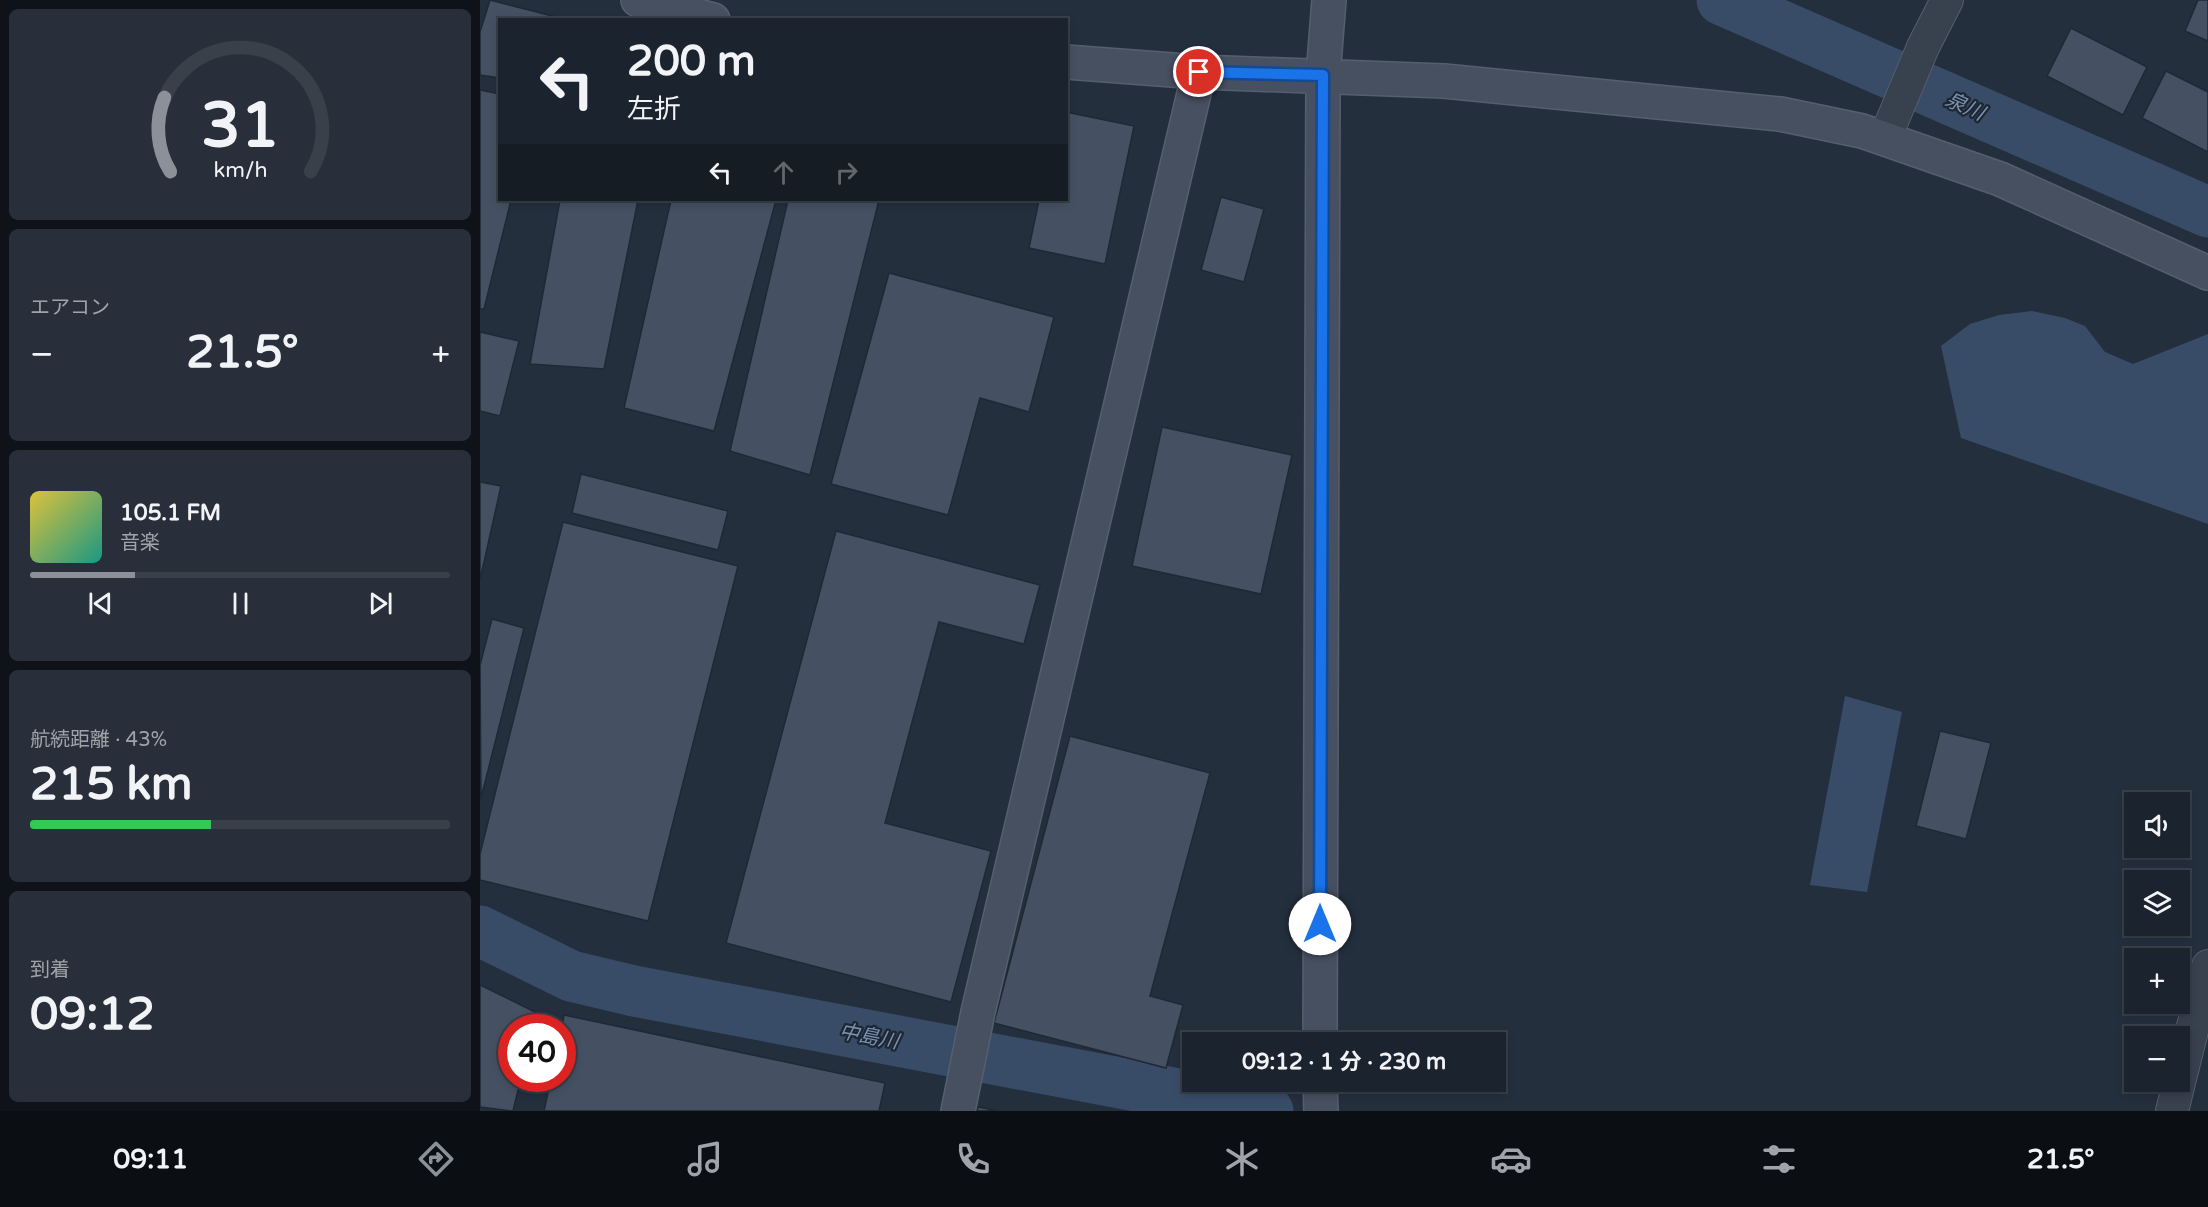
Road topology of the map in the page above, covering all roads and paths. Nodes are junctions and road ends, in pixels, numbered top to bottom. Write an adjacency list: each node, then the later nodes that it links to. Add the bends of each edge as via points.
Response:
1 (638, 0): 4 (street)
2 (1329, 0): 7 (street)
3 (1947, 0): 8 (street)
4 (706, 18)
5 (1068, 62): 6 (street)
6 (1199, 72): 7 (street); 12 (street)
7 (1323, 75): 8 (street, via 1444,81 1758,112); 11 (street)
8 (1886, 137): 9 (street, via 2000,179)
9 (2208, 273)
10 (2208, 966): 13 (street)
11 (1320, 1032)
12 (961, 1097)
13 (2172, 1111)

